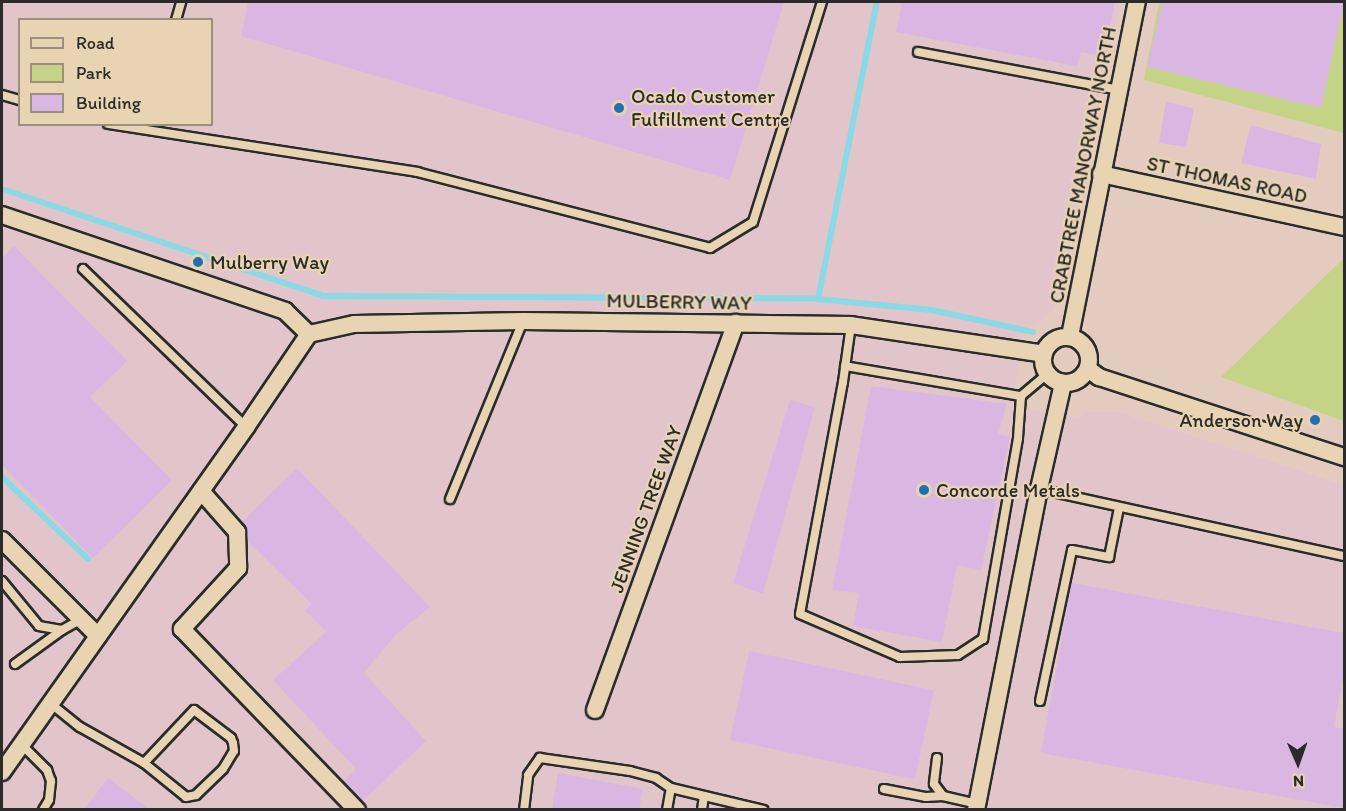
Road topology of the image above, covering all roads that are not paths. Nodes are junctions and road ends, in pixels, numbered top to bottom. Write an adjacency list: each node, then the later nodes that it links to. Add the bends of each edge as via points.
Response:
1 (181, 2): 4 (lane)
2 (822, 2): 10 (lane, via 753,222 710,248 417,172)
3 (1137, 2): 6 (street, CRABTREE MANORWAY NORTH)
4 (177, 18)
5 (918, 52): 6 (lane)
6 (1119, 90): 11 (street, CRABTREE MANORWAY NORTH)
7 (2, 94): 8 (lane)
8 (18, 99)
9 (128, 126): 10 (lane)
10 (148, 128)
11 (1101, 174): 13 (street, ST THOMAS ROAD); 19 (street, CRABTREE MANORWAY NORTH)
12 (2, 215): 18 (street, via 285,311)
13 (1344, 227)
14 (82, 269): 26 (lane)
15 (523, 321): 16 (street, MULBERRY WAY); 18 (street, MULBERRY WAY, via 354,324); 30 (lane)
16 (736, 323): 17 (street, MULBERRY WAY); 41 (street, JENNING TREE WAY)
17 (851, 325): 20 (street, MULBERRY WAY); 21 (lane)
18 (309, 334): 26 (street)
19 (1070, 336): 20 (street, via 1051,342); 22 (street, via 1090,353)
20 (1044, 354): 23 (street)
21 (845, 366): 25 (lane); 25 (lane, via 800,614 900,657 958,655 983,639 1018,438)
22 (1088, 369): 24 (street, via 1077,381); 27 (street, via 1099,377)
23 (1048, 373): 24 (street); 25 (lane)
24 (1063, 383): 28 (street)
25 (1021, 396)
26 (246, 427): 29 (street)
27 (1344, 457)
28 (1039, 489): 31 (lane); 50 (street)
29 (201, 491): 37 (street); 52 (street, via 237,532 238,567 182,629)
30 (450, 499)
31 (1119, 508): 33 (lane); 39 (lane, via 1109,557 1071,550)
32 (2, 540): 35 (street)
33 (1344, 556)
34 (2, 581): 36 (lane, via 39,626)
35 (82, 619): 36 (lane); 37 (street)
36 (62, 630): 38 (lane)
37 (98, 636): 40 (street)
38 (15, 664)
39 (1040, 701)
40 (50, 703): 42 (street); 44 (lane, via 80,727)
41 (595, 710)
42 (21, 744): 45 (street); 51 (lane, via 47,770 51,781 49,800)
43 (937, 758): 49 (lane, via 934,784)
44 (144, 763): 44 (lane, via 194,710 233,743 234,750 223,769 196,795 180,795)
45 (2, 772)
46 (671, 788): 48 (lane); 53 (lane, via 656,778 630,771 540,758 528,775); 54 (lane)
47 (884, 789): 49 (lane)
48 (704, 796): 55 (lane); 56 (lane)
49 (943, 796): 50 (lane)
50 (977, 807)
51 (43, 810)
52 (357, 810)
53 (524, 810)
54 (667, 810)
55 (702, 810)
56 (763, 810)

